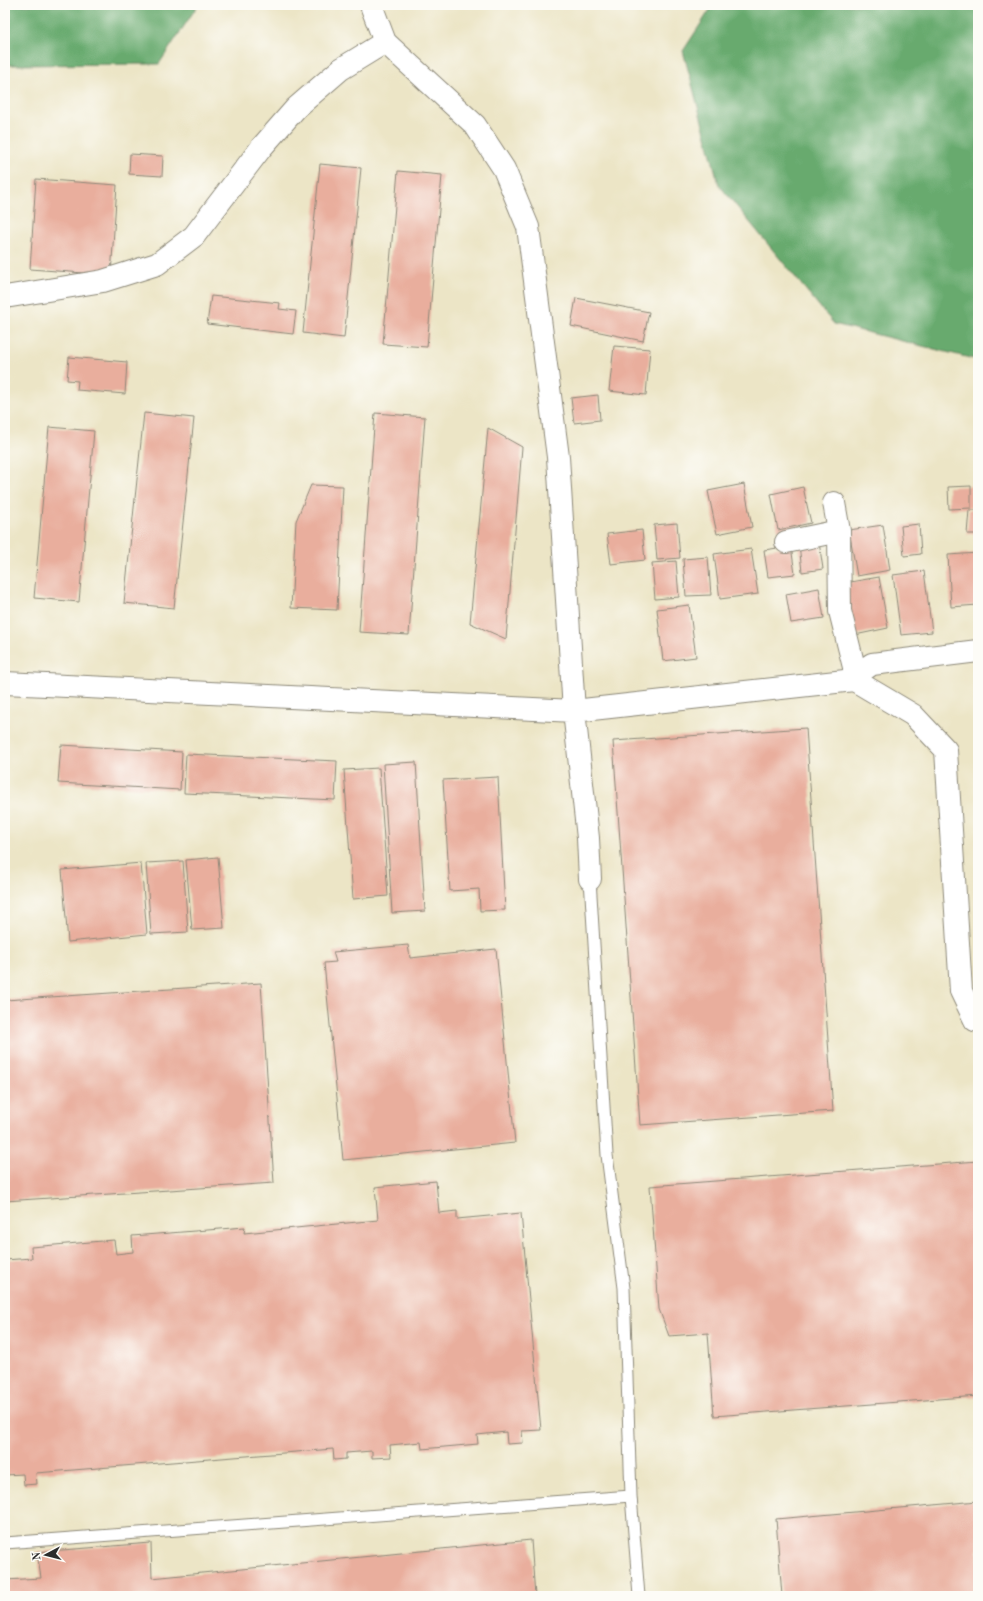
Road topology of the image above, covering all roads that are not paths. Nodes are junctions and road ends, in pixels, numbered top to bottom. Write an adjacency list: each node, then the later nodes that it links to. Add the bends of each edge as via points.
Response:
1 (371, 5): 2 (street)
2 (385, 42): 3 (street, via 341,69 296,108 261,148 194,236 157,264 103,281); 10 (street, via 475,125 504,169 528,227 558,457)
3 (5, 297)
4 (834, 503): 5 (street)
5 (840, 531): 6 (street); 8 (street, via 840,611)
6 (786, 542)
7 (978, 651): 8 (street, via 872,664)
8 (855, 677): 10 (street); 12 (street, via 913,716 946,750 961,991 975,1020)
9 (5, 683): 10 (street)
10 (574, 711): 11 (street)
11 (590, 879): 13 (lane, via 607,1155 624,1288)
12 (978, 1021)
13 (630, 1496): 14 (lane); 15 (lane)
14 (5, 1543)
15 (639, 1596)

